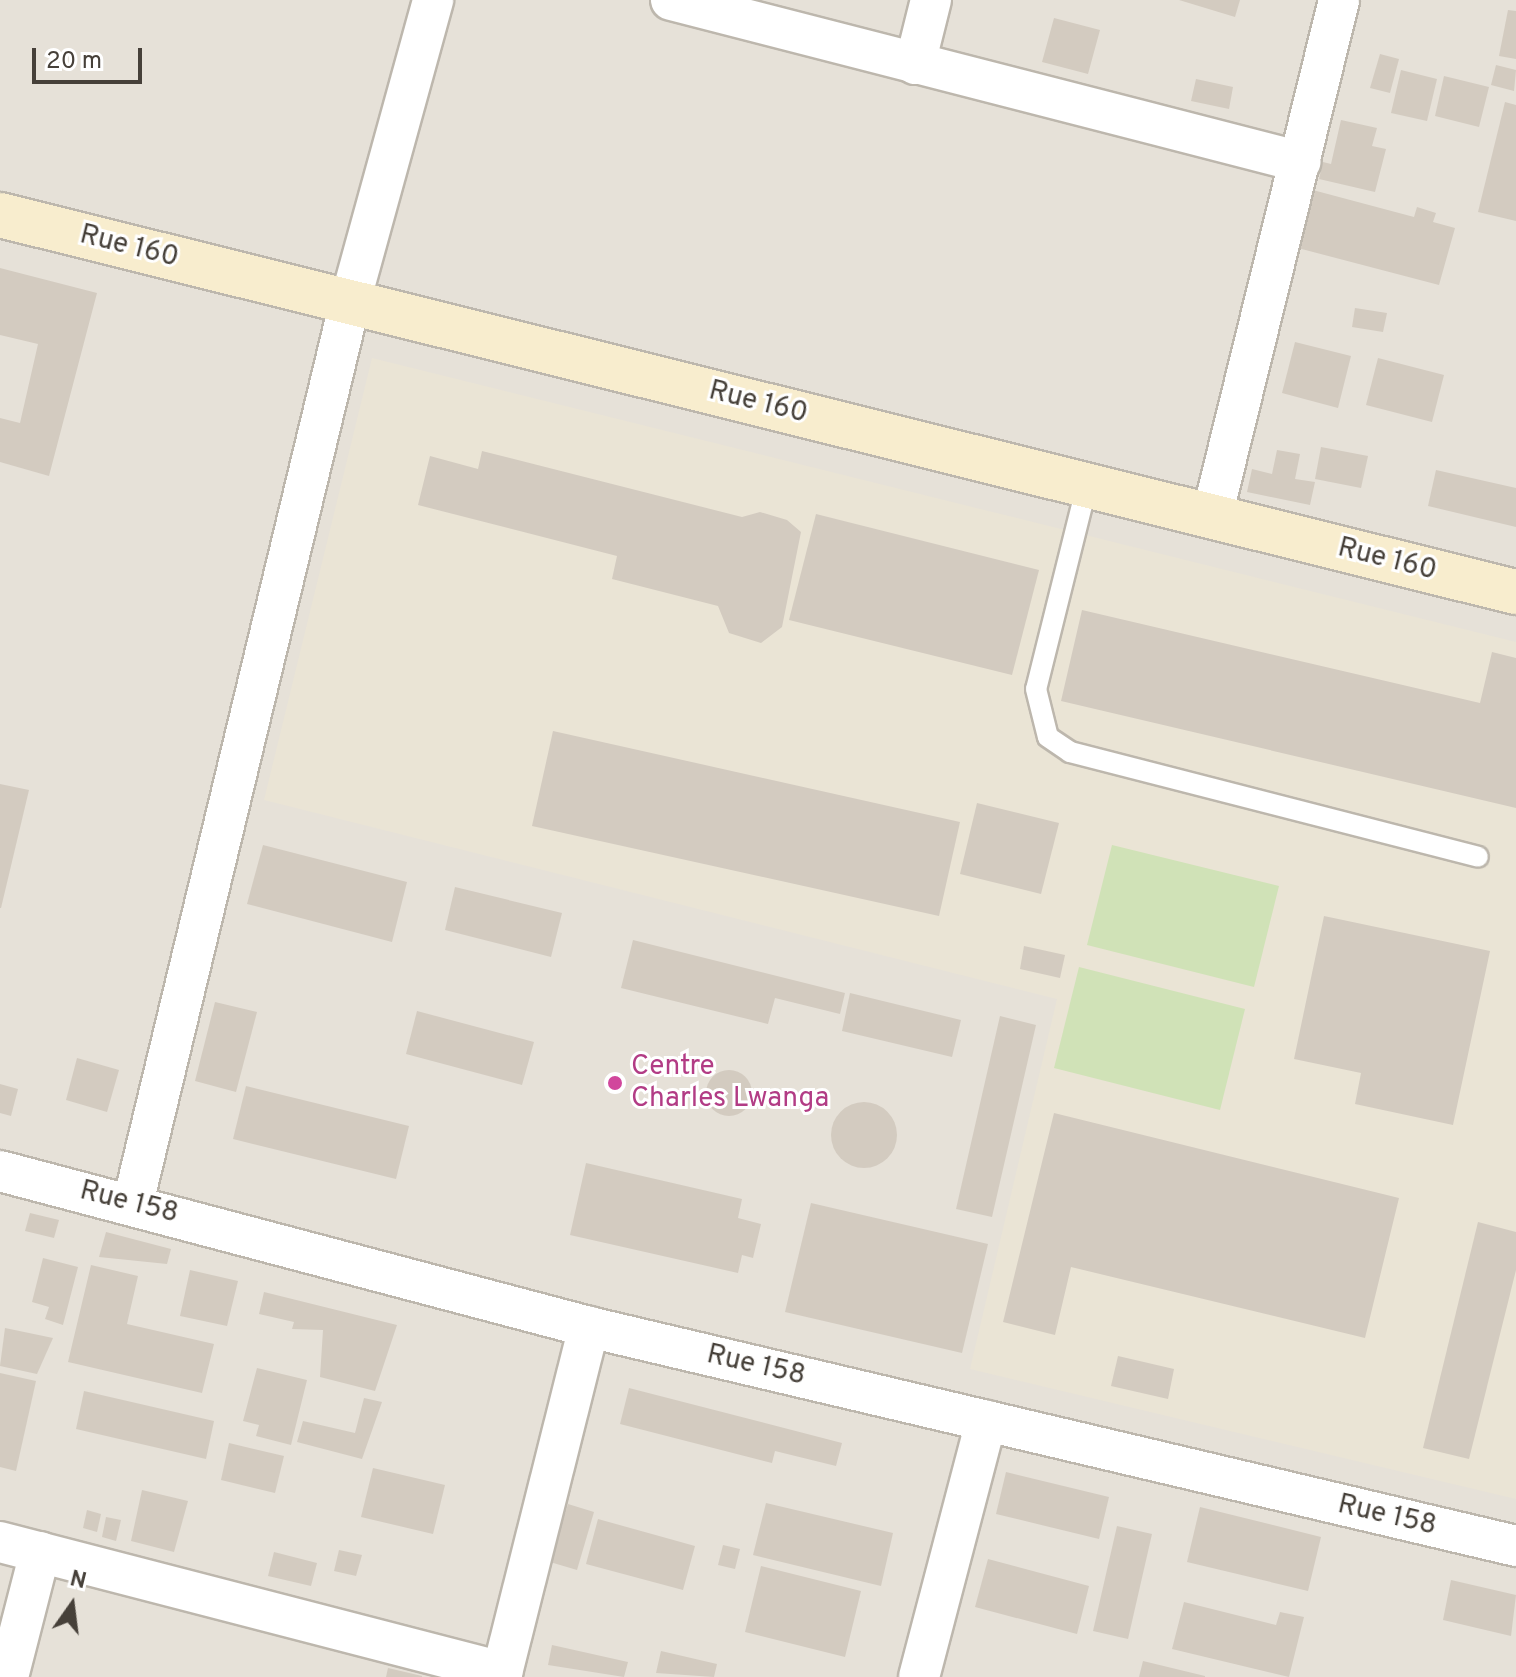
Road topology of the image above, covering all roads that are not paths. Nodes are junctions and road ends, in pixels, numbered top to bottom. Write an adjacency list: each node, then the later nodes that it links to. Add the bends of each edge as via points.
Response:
1 (433, 0): 8 (street)
2 (671, 0): 5 (street)
3 (931, 0): 5 (street)
4 (1339, 0): 6 (street)
5 (915, 64): 6 (street)
6 (1301, 162): 10 (street)
7 (0, 215): 8 (street, Rue 160)
8 (350, 302): 9 (street, Rue 160); 14 (street)
9 (1087, 485): 10 (street, Rue 160); 12 (lane, via 1036,689 1048,737 1070,752)
10 (1212, 516): 11 (street, Rue 160)
11 (1516, 592)
12 (1478, 857)
13 (0, 1171): 14 (street, Rue 158)
14 (133, 1203): 15 (street, Rue 158)
15 (589, 1327): 16 (street, Rue 158); 20 (street)
16 (986, 1421): 18 (street, Rue 158); 22 (street)
17 (0, 1542): 19 (street)
18 (1516, 1546)
19 (40, 1552): 20 (street); 21 (street)
20 (501, 1675)
21 (8, 1677)
22 (919, 1677)

